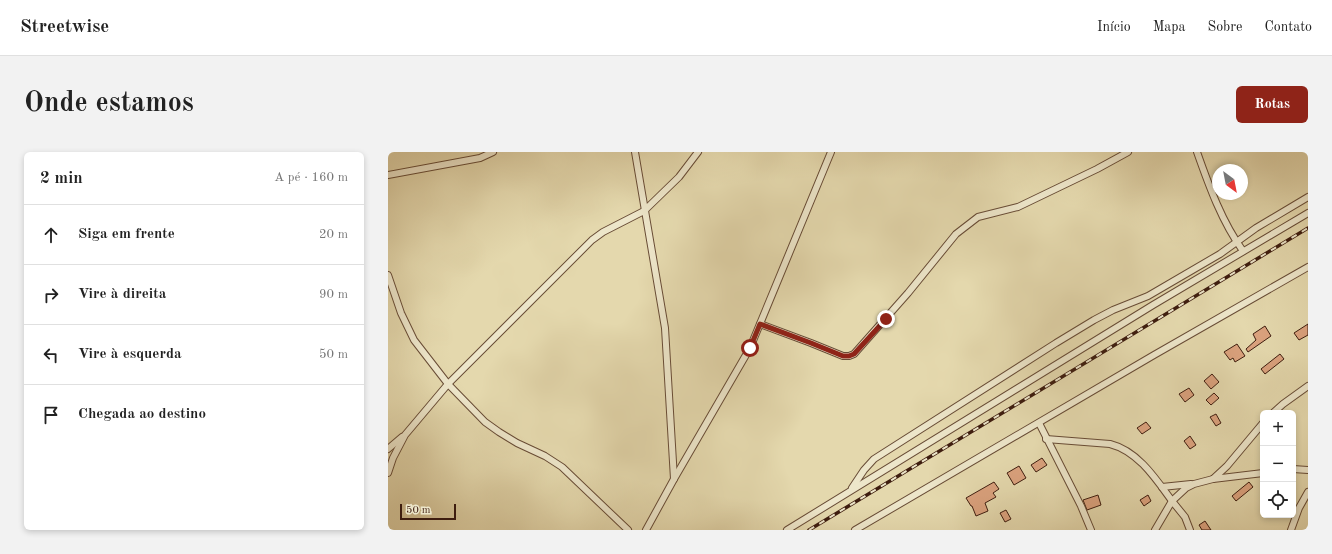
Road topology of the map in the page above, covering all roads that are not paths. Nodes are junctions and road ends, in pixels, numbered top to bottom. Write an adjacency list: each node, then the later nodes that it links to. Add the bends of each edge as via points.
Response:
1 (493, 152): 7 (street, via 480,158)
2 (635, 152): 9 (street)
3 (698, 152): 9 (street, via 679,177)
4 (831, 152): 15 (street)
5 (1128, 152): 15 (street, via 1018,207 978,217 956,234 854,354 843,356)
6 (1197, 152): 11 (street)
7 (388, 175)
8 (1308, 197): 11 (street)
9 (644, 211): 16 (street, via 592,240); 29 (street, via 665,328)
10 (1308, 213): 12 (street)
11 (1236, 242): 12 (street); 32 (street, via 1148,296 1094,320 939,417 874,459)
12 (1242, 251): 32 (street)
13 (1308, 267): 19 (street)
14 (388, 275): 16 (street, via 401,313 414,340)
15 (760, 324): 29 (street, via 750,348)
16 (448, 384): 21 (street); 35 (street, via 485,422 562,467)
17 (1308, 386): 18 (street)
18 (1276, 410)
19 (1039, 423): 22 (street); 38 (street)
20 (1260, 428): 28 (street, via 1227,466)
21 (405, 435): 23 (street); 26 (street)
22 (1046, 439): 31 (street, via 1120,447 1154,475); 39 (street)
23 (388, 449)
24 (1296, 469): 25 (street)
25 (1308, 470)
26 (388, 473)
27 (1260, 473): 28 (street)
28 (1213, 478): 30 (street)
29 (674, 479): 36 (street)
30 (1194, 484): 31 (street); 34 (street)
31 (1162, 487): 34 (street)
32 (851, 490): 37 (street)
33 (1308, 492): 42 (street)
34 (1172, 501): 40 (street); 41 (street, via 1185,517)
35 (628, 530)
36 (646, 530)
37 (787, 530)
38 (856, 530)
39 (1091, 530)
40 (1155, 530)
41 (1190, 530)
42 (1291, 530)

